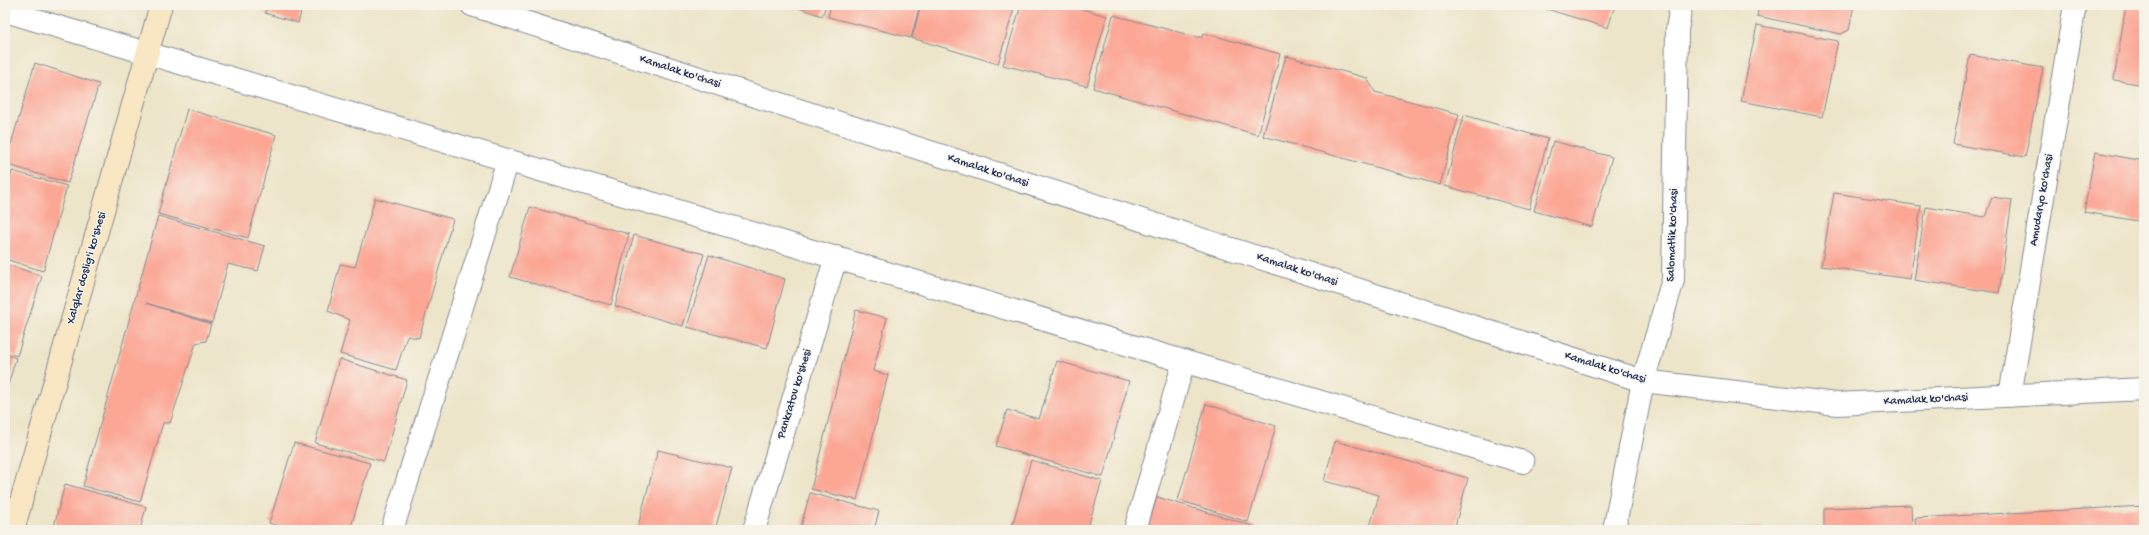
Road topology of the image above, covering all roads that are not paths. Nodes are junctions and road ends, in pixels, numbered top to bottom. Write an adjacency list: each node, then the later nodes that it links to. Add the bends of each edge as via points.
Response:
1 (161, 5): 6 (street, Xalqlar doslig'i ko'shesi)
2 (472, 5): 10 (street, Kamalak ko'chasi)
3 (1681, 5): 10 (street, Salomatlik ko'chasi, via 1677,30 1673,280)
4 (2075, 5): 12 (street, Amudaryo ko'chasi)
5 (5, 11): 6 (street)
6 (148, 53): 7 (street); 14 (street, Xalqlar doslig'i ko'shesi)
7 (508, 160): 8 (street); 15 (street)
8 (836, 258): 9 (street); 16 (street, Pankratov ko'shesi)
9 (1184, 361): 13 (street); 17 (street)
10 (1643, 381): 12 (street, Kamalak ko'chasi, via 1836,404); 18 (street, Salomatlik ko'chasi)
11 (2144, 389): 12 (street, Kamalak ko'chasi)
12 (2010, 396)
13 (1523, 462)
14 (13, 530)
15 (392, 530)
16 (754, 530)
17 (1135, 530)
18 (1614, 530)

